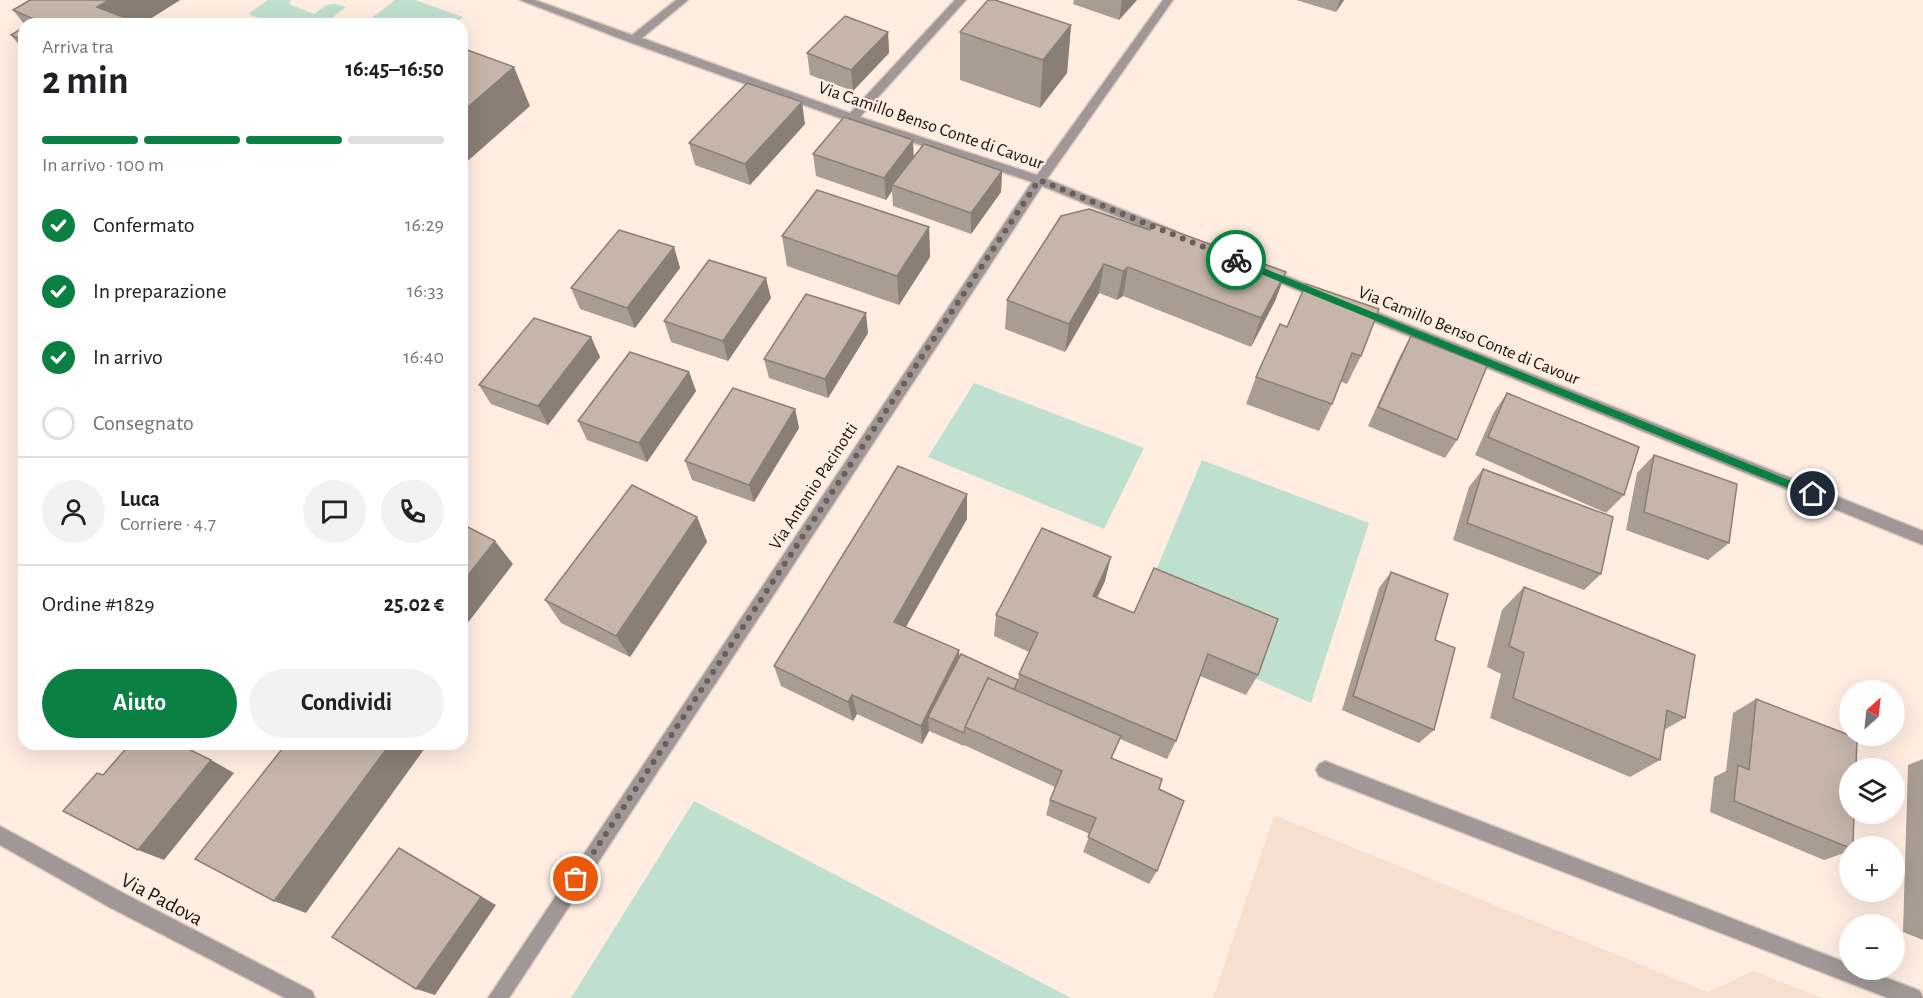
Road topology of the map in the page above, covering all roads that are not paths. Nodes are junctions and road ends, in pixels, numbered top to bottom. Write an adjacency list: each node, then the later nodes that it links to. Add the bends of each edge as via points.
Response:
1 (525, 0): 5 (street, Via Camillo Benso Conte di Cavour)
2 (683, 0): 5 (street)
3 (961, 0): 6 (street)
4 (1168, 0): 7 (street, Via Antonio Pacinotti)
5 (633, 40): 6 (street, Via Camillo Benso Conte di Cavour)
6 (852, 118): 7 (street, Via Camillo Benso Conte di Cavour)
7 (1039, 180): 8 (street, Via Camillo Benso Conte di Cavour); 14 (street, Via Antonio Pacinotti)
8 (1187, 240)
9 (1253, 267): 10 (street, Via Camillo Benso Conte di Cavour)
10 (1923, 538)
11 (1325, 770): 15 (street)
12 (0, 835): 13 (street, Via Padova)
13 (305, 998)
14 (498, 998)
15 (1913, 998)

